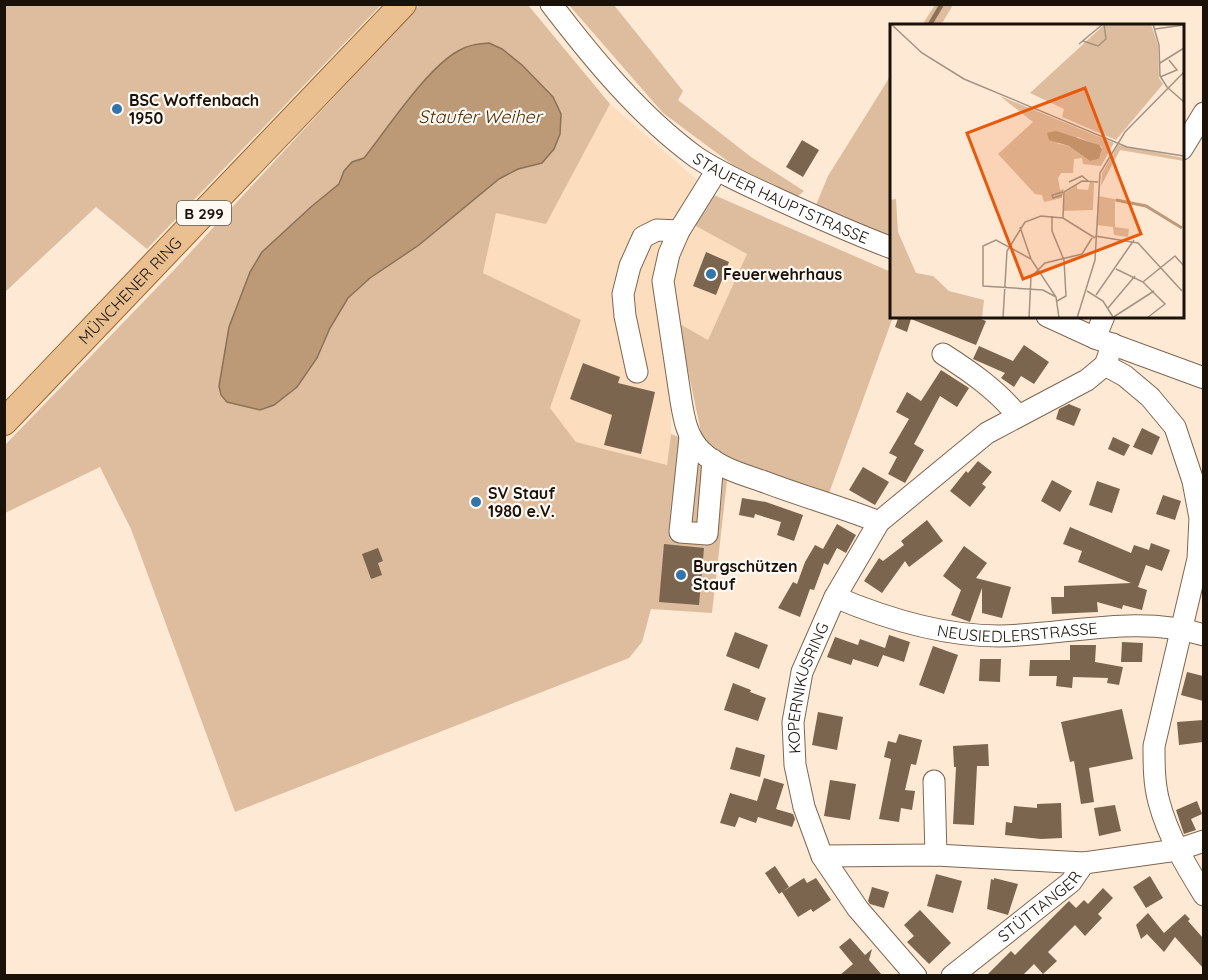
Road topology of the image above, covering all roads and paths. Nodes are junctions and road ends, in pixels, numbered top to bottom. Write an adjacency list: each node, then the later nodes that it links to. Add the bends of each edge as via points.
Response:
1 (403, 4): 16 (main road, MÜNCHENER RING / B 299)
2 (550, 4): 5 (street, STAUFER HAUPTSTRASSE, via 640,108 675,141)
3 (1203, 113): 4 (street)
4 (1184, 146)
5 (717, 170): 6 (street); 7 (street, STAUFER HAUPTSTRASSE)
6 (679, 231): 13 (street, via 657,230 643,237 630,266 623,294); 17 (street, via 663,281 684,420)
7 (890, 248)
8 (1052, 318): 10 (street)
9 (1104, 318): 10 (street)
10 (1104, 341): 12 (street); 14 (street)
11 (943, 354): 15 (street, via 983,381)
12 (1106, 365): 15 (street, KOPERNIKUSRING, via 1087,380); 21 (street, via 1150,397 1175,427 1188,462 1200,518 1198,559)
13 (636, 372)
14 (1203, 378)
15 (1018, 416): 19 (street, KOPERNIKUSRING, via 987,433)
16 (4, 422)
17 (690, 437): 18 (street); 18 (street, via 680,532 707,534)
18 (713, 460): 19 (street)
19 (879, 522): 20 (street, KOPERNIKUSRING)
20 (836, 597): 21 (street, NEUSIEDLERSTRASSE, via 946,633 999,636 1131,627); 27 (street, KOPERNIKUSRING, via 802,672 793,722 795,765 804,807)
21 (1183, 628): 22 (street, NEUSIEDLERSTRASSE); 25 (street, via 1154,746 1159,802)
22 (1203, 634)
23 (934, 781): 26 (street)
24 (1203, 841): 25 (street, STÜTTANGER)
25 (1177, 850): 28 (street, STÜTTANGER); 29 (street)
26 (936, 855): 27 (street); 28 (street)
27 (822, 856): 30 (street, KOPERNIKUSRING, via 858,909)
28 (1084, 863): 31 (street, STÜTTANGER, via 1071,882)
29 (1203, 896)
30 (916, 975)
31 (952, 975)

